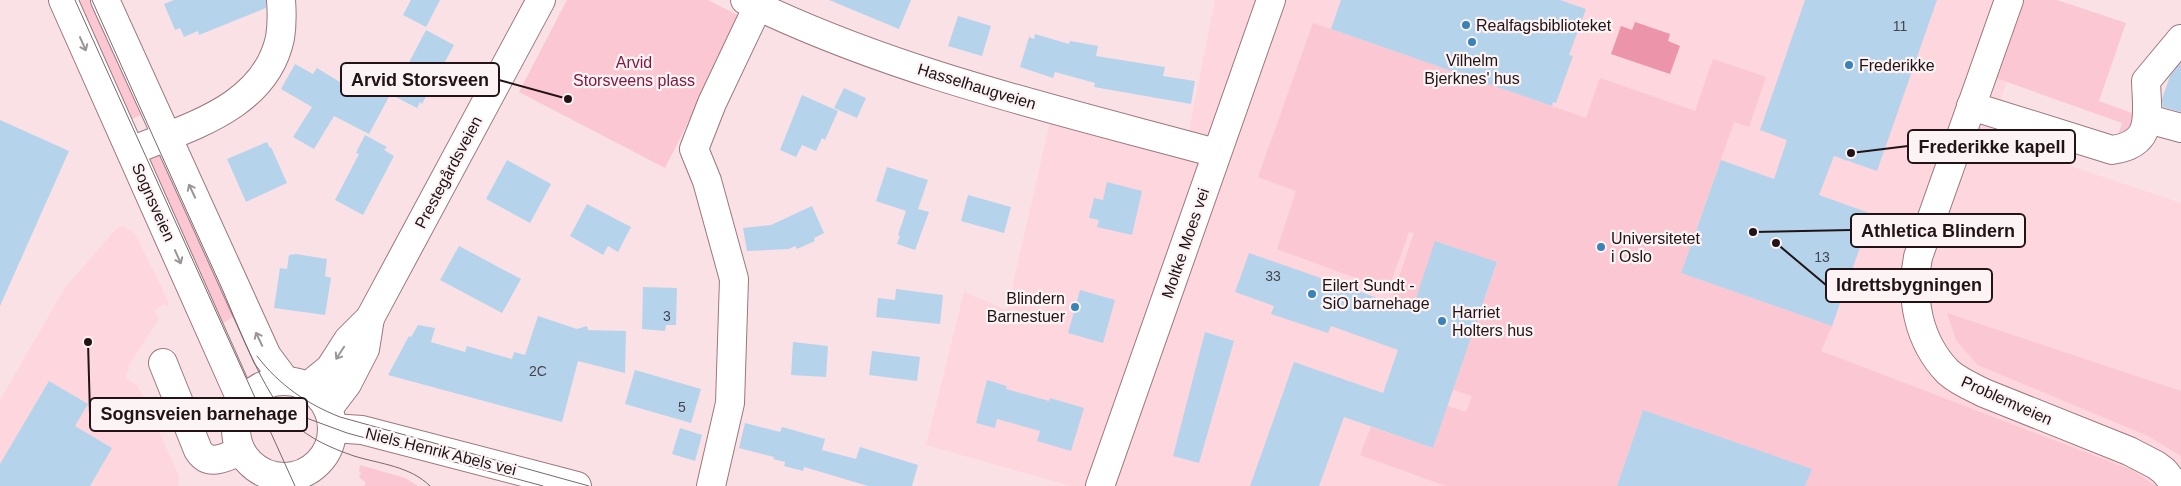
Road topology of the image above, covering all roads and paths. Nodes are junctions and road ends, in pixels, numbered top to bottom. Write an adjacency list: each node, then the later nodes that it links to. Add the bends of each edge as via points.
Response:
1 (63, 0): 13 (street, Sognsveien, one-way to 13)
2 (105, 0): 12 (street)
3 (281, 0): 12 (street, via 280,38 274,57 258,83 216,115)
4 (541, 0): 15 (street, Prestegårdsveien)
5 (1271, 0): 14 (street, Moltke Moes vei)
6 (2009, 0): 9 (street, Problemveien)
7 (752, 3): 14 (street, Hasselhaugveien, via 837,39 971,86); 24 (street, via 694,149 707,181 734,279 730,403)
8 (2181, 40): 10 (street, via 2146,81)
9 (1971, 106): 10 (street, via 2112,150 2126,148 2135,142 2145,132); 26 (street, Problemveien, via 1918,257 1914,297 1926,341 1948,372 1964,384 2129,451 2156,465)
10 (2148, 119): 11 (street)
11 (2181, 128)
12 (166, 136): 13 (street); 17 (street, one-way to 12, via 267,356)
13 (131, 151): 18 (street, Sognsveien, one-way to 18)
14 (1216, 153): 25 (street, Moltke Moes vei)
15 (370, 318): 17 (street, Prestegårdsveien, one-way to 17, via 348,340 330,368); 19 (street, Prestegårdsveien, via 365,349)
16 (163, 363): 20 (street, via 203,457 220,459)
17 (296, 383): 18 (street, via 263,386); 19 (street, via 320,397)
18 (242, 404): 20 (street, via 236,428)
19 (330, 418): 21 (street, via 330,441); 23 (street, Niels Henrik Abels vei, via 362,430)
20 (241, 451): 22 (street, via 257,468)
21 (318, 476): 22 (street, via 303,473)
22 (280, 481)
23 (577, 486)
24 (711, 486)
25 (1100, 486)
26 (2176, 486)

